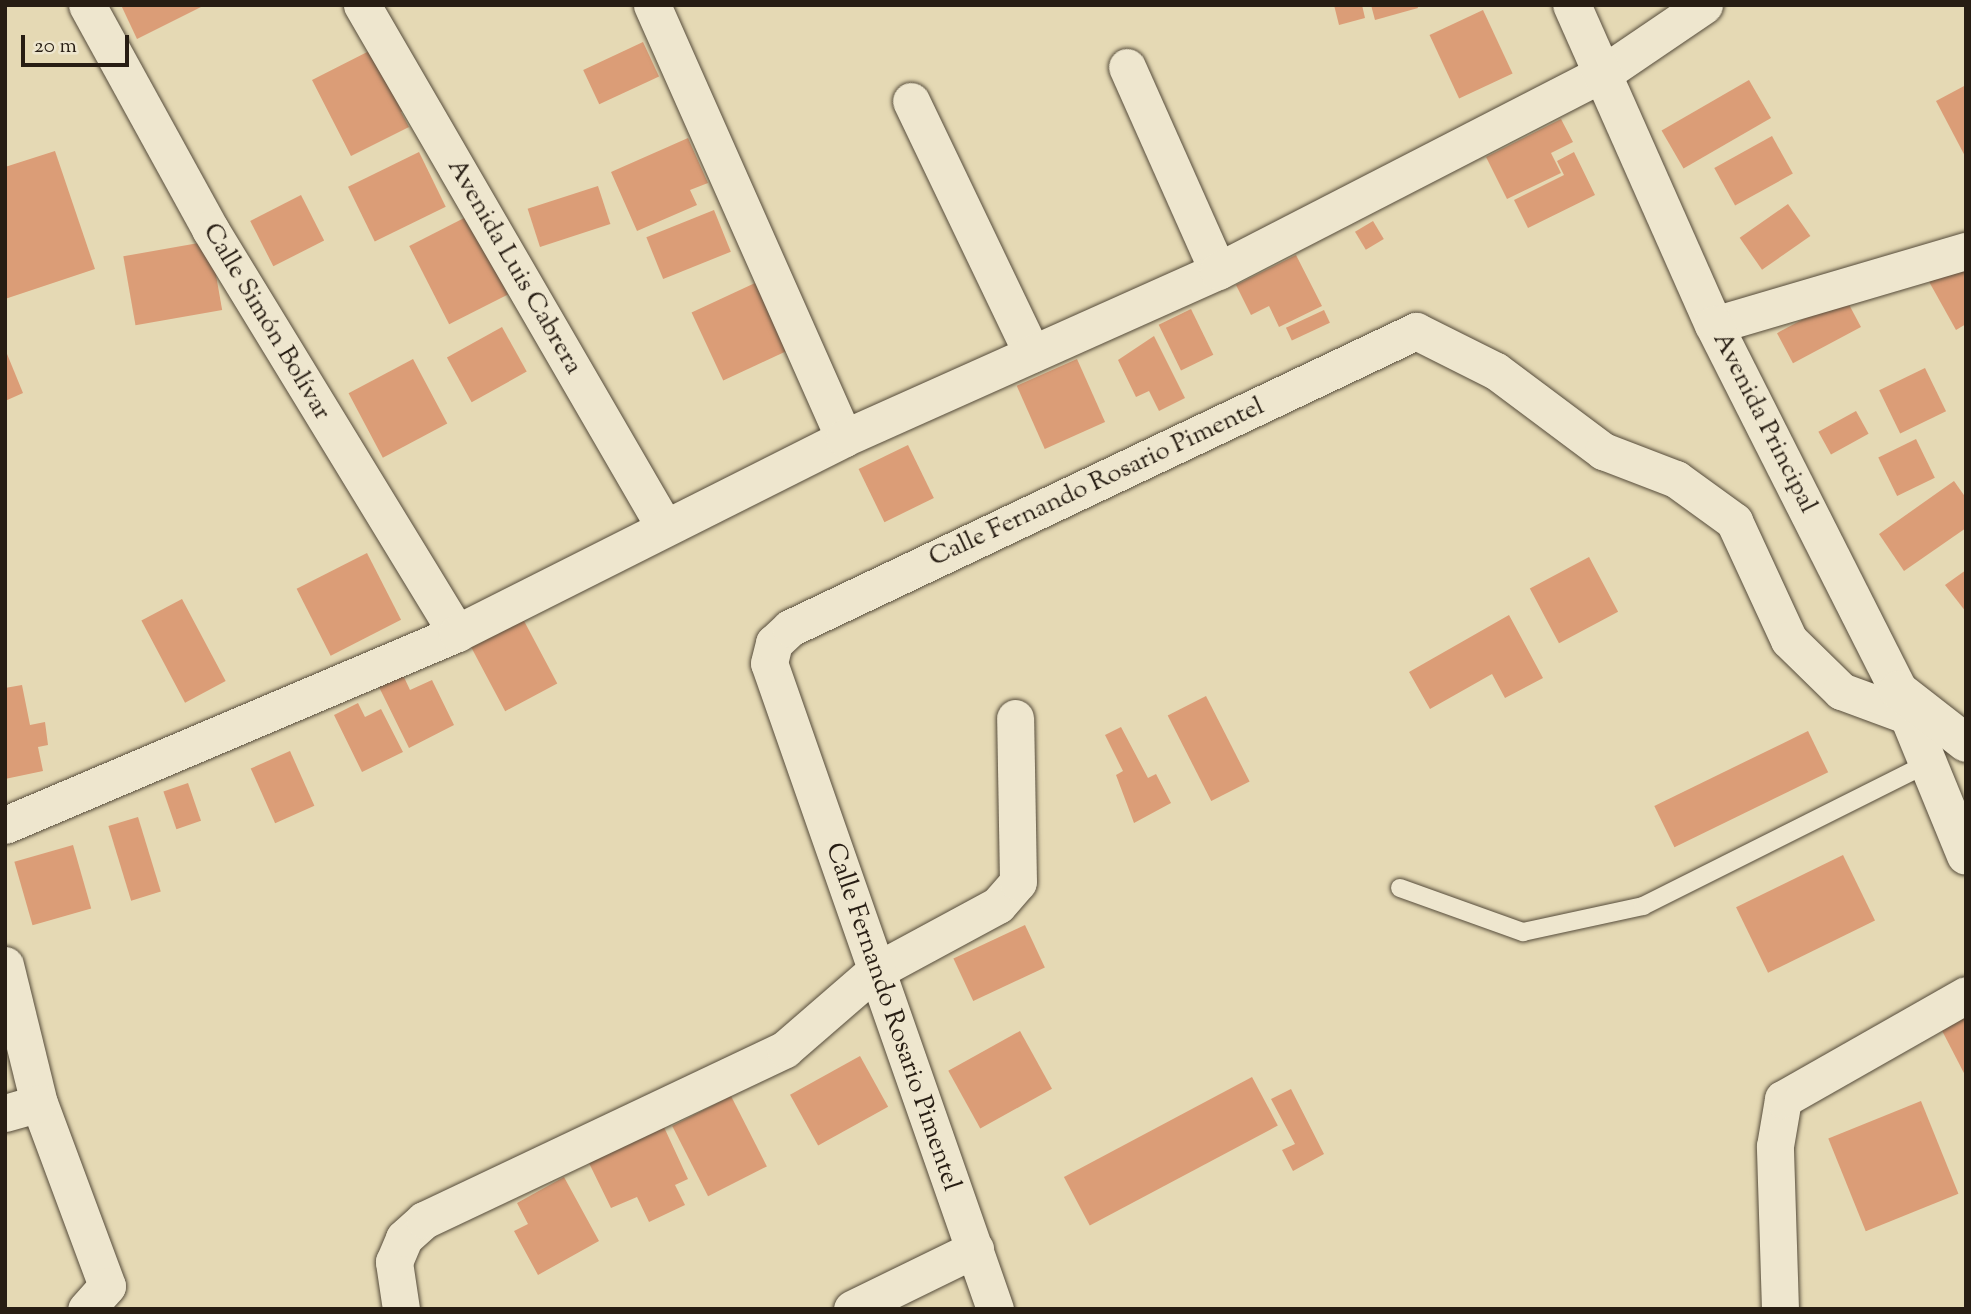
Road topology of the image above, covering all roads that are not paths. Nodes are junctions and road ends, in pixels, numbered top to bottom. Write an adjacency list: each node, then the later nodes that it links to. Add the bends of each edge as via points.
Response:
1 (87, 5): 15 (street, Calle Simón Bolívar, via 210,229)
2 (362, 5): 14 (street, Avenida Luis Cabrera)
3 (652, 5): 13 (street)
4 (1572, 5): 7 (main road, Avenida Principal)
5 (1704, 5): 7 (street)
6 (1127, 67): 10 (street)
7 (1604, 73): 10 (street); 11 (main road, Avenida Principal)
8 (911, 101): 12 (street)
9 (1966, 251): 11 (street)
10 (1218, 271): 12 (street)
11 (1714, 325): 16 (main road, Avenida Principal)
12 (1032, 353): 13 (street)
13 (844, 438): 14 (street)
14 (665, 528): 15 (street)
15 (457, 633): 20 (street)
16 (1904, 703): 18 (main road, Avenida Principal); 19 (main road); 24 (street, Calle Fernando Rosario Pimentel, via 1840,691 1789,640 1734,521 1676,479 1603,451 1496,371 1416,331 790,628 774,643 769,663)
17 (1015, 718): 24 (street, via 1018,882 998,905)
18 (1966, 743)
19 (1927, 763): 21 (main road); 22 (lane, via 1643,906 1523,932)
20 (5, 825)
21 (1966, 856)
22 (1400, 888)
23 (5, 965): 26 (street)
24 (874, 972): 27 (street, Calle Fernando Rosario Pimentel); 29 (street, via 785,1049 424,1220 404,1238 394,1262)
25 (1966, 995): 32 (street, via 1783,1099 1775,1146)
26 (22, 1108): 28 (street, via 107,1286)
27 (975, 1249): 30 (street); 31 (street, Calle Fernando Rosario Pimentel)
28 (88, 1308)
29 (401, 1309)
30 (852, 1309)
31 (995, 1309)
32 (1780, 1309)

